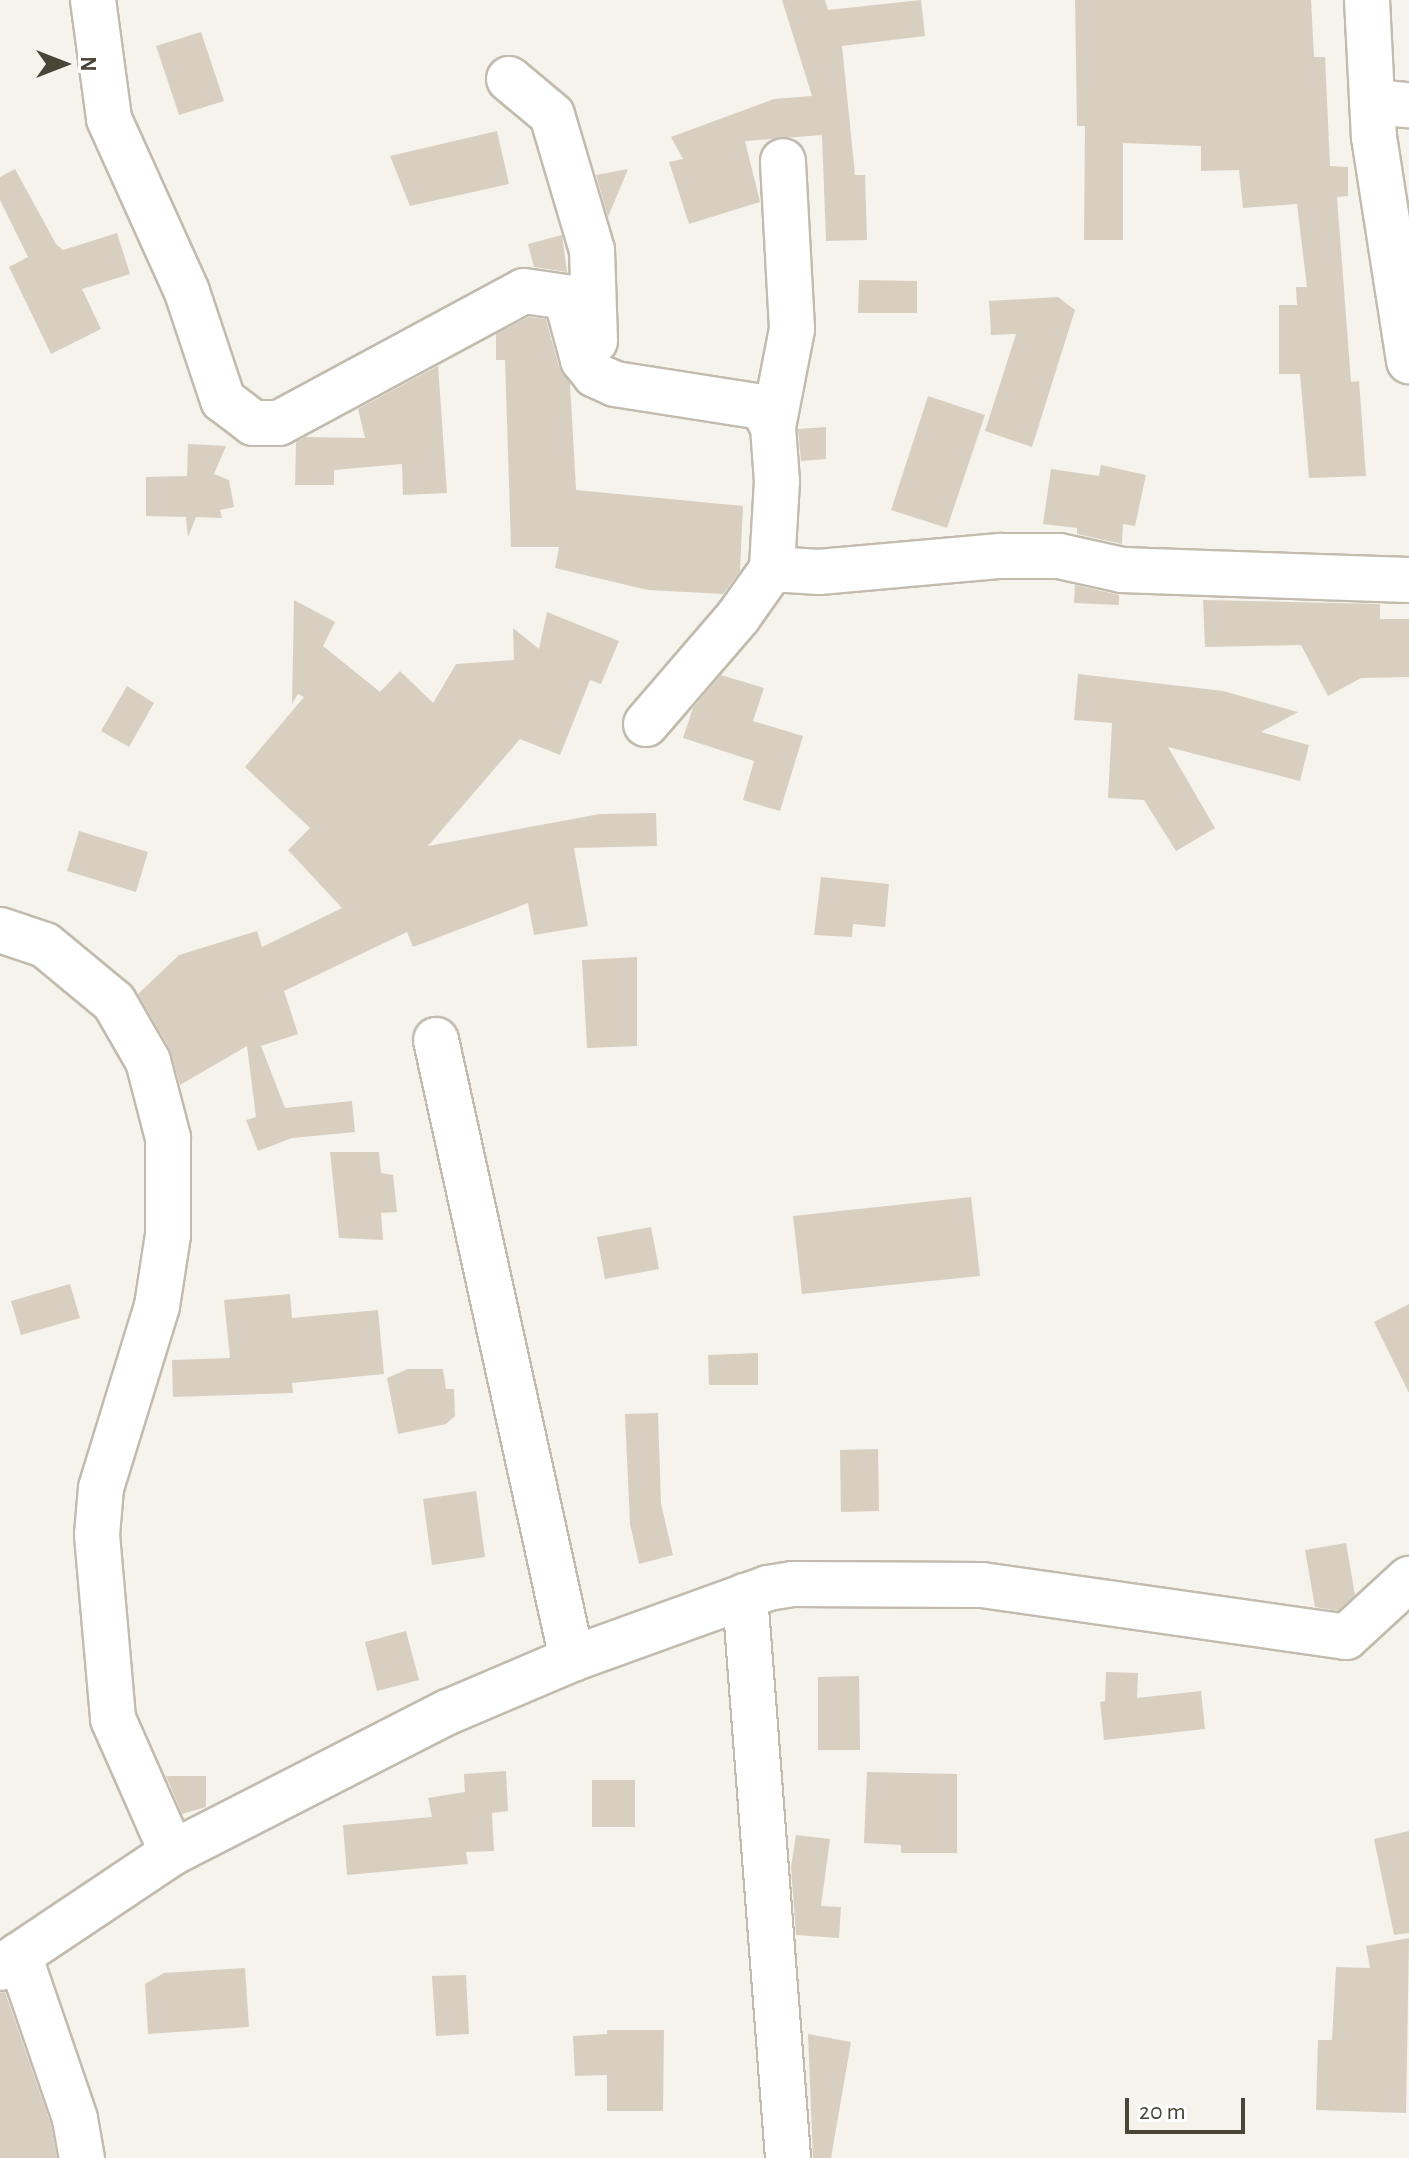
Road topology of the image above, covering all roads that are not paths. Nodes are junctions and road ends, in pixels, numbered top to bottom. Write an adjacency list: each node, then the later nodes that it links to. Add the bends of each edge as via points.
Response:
1 (93, 0): 7 (street, via 109,119 187,292 223,400 239,414 258,424 279,423 524,291 566,297 583,360)
2 (1367, 0): 4 (street)
3 (509, 79): 7 (street, via 552,115 592,250)
4 (1390, 103): 6 (street, via 1395,294)
5 (783, 161): 8 (street, via 792,329)
6 (1409, 361)
7 (595, 375): 8 (street, via 615,384 762,407)
8 (773, 427): 9 (street, via 777,481)
9 (772, 569): 10 (street, via 819,572 1059,556 1122,570); 11 (street)
10 (1409, 580)
11 (646, 724)
12 (0, 930): 17 (street, via 45,945 114,1002 148,1061 168,1138 168,1235 157,1306 101,1488 97,1535 113,1719)
13 (436, 1040): 16 (street)
14 (1409, 1579): 15 (street, via 1346,1637 982,1585 793,1584)
15 (745, 1596): 16 (street); 20 (street)
16 (572, 1659): 17 (street, via 448,1712)
17 (172, 1853): 18 (street)
18 (10, 1962): 19 (street, via 75,2119)
19 (82, 2158)
20 (788, 2158)

